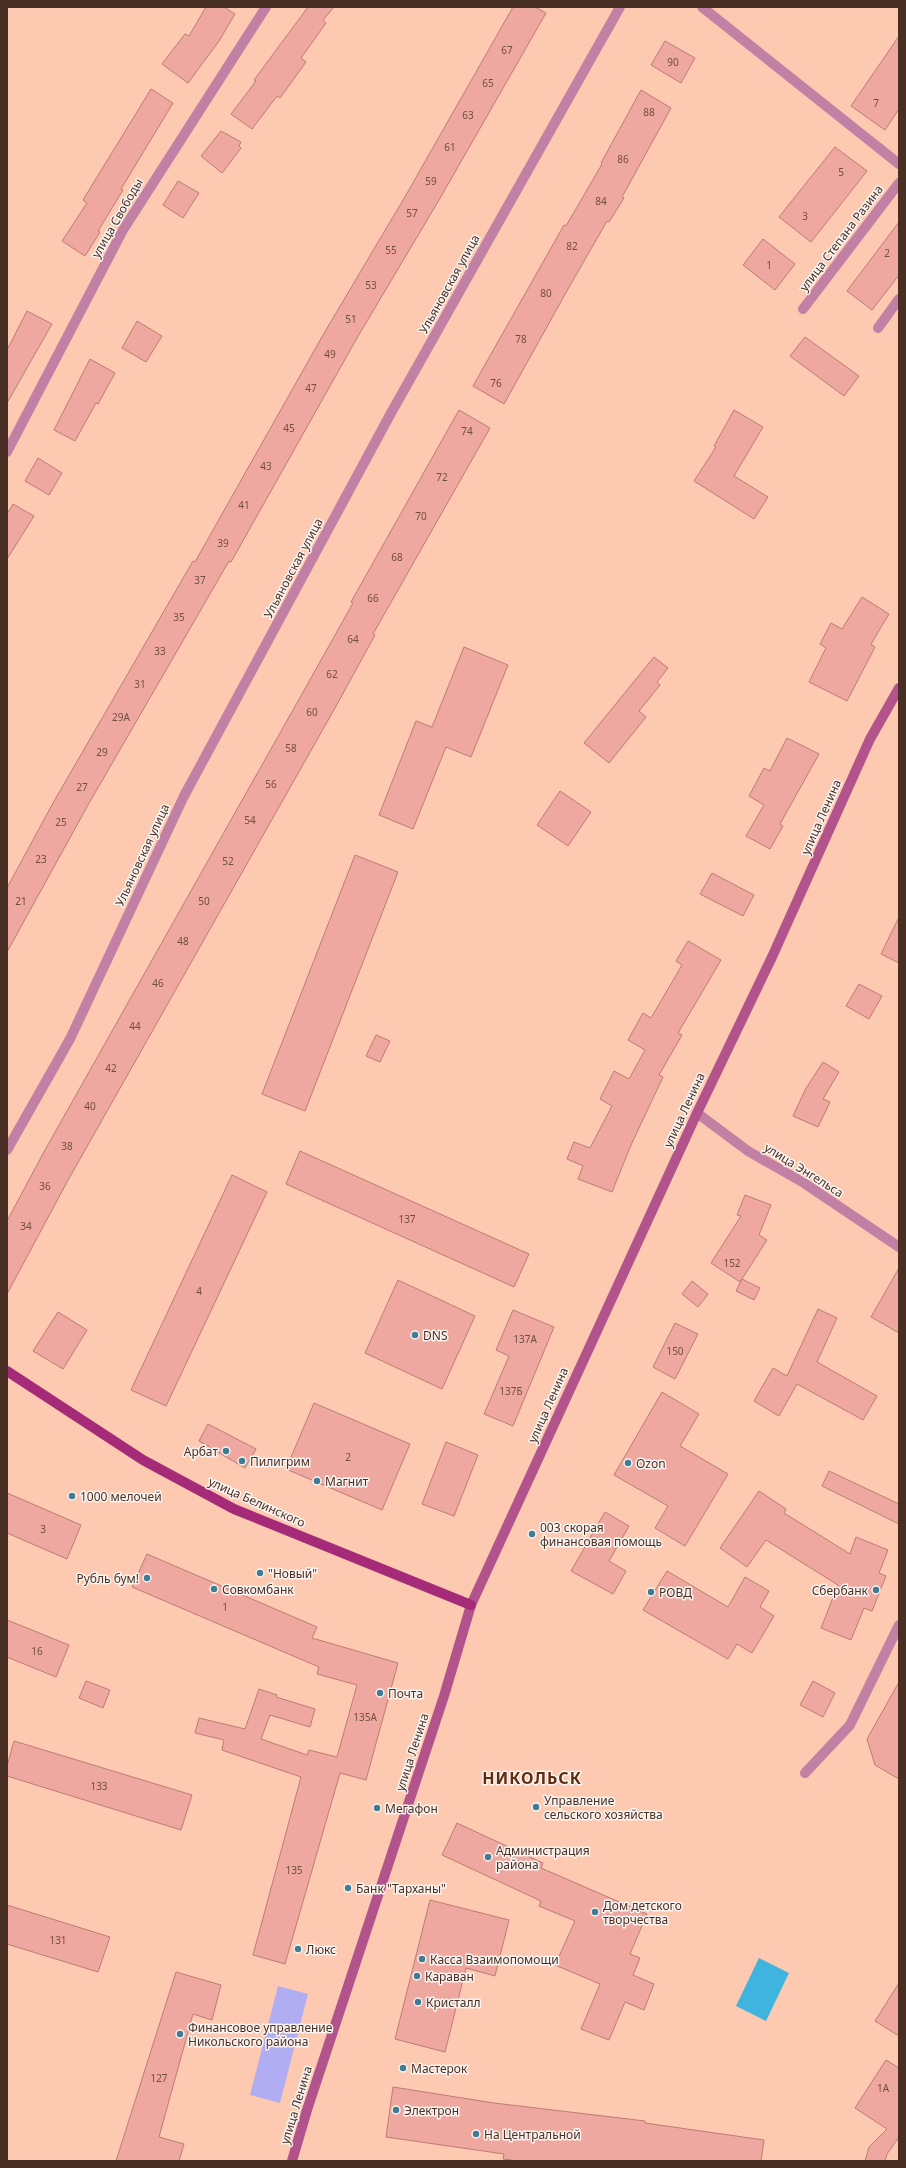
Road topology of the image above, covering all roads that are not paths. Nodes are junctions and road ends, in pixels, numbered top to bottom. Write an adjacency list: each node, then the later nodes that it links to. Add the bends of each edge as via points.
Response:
1 (266, 7): 9 (street, улица Свободы, via 123,230)
2 (620, 7): 12 (street, Ульяновская улица, via 391,413 188,789 70,1039)
3 (702, 7): 4 (street)
4 (899, 164)
5 (899, 183): 7 (street, улица Степана Разина)
6 (899, 299): 8 (street)
7 (803, 309)
8 (878, 328)
9 (7, 452)
10 (899, 688): 11 (main road, улица Ленина, via 870,739 775,950)
11 (697, 1113): 13 (street, улица Энгельса, via 748,1151 804,1183); 15 (main road, улица Ленина)
12 (7, 1150)
13 (899, 1247)
14 (7, 1371): 15 (main road, улица Белинского, via 143,1460 234,1509)
15 (470, 1605): 18 (main road, улица Ленина, via 439,1711)
16 (899, 1624): 17 (street, via 850,1725)
17 (805, 1773)
18 (292, 2161)

